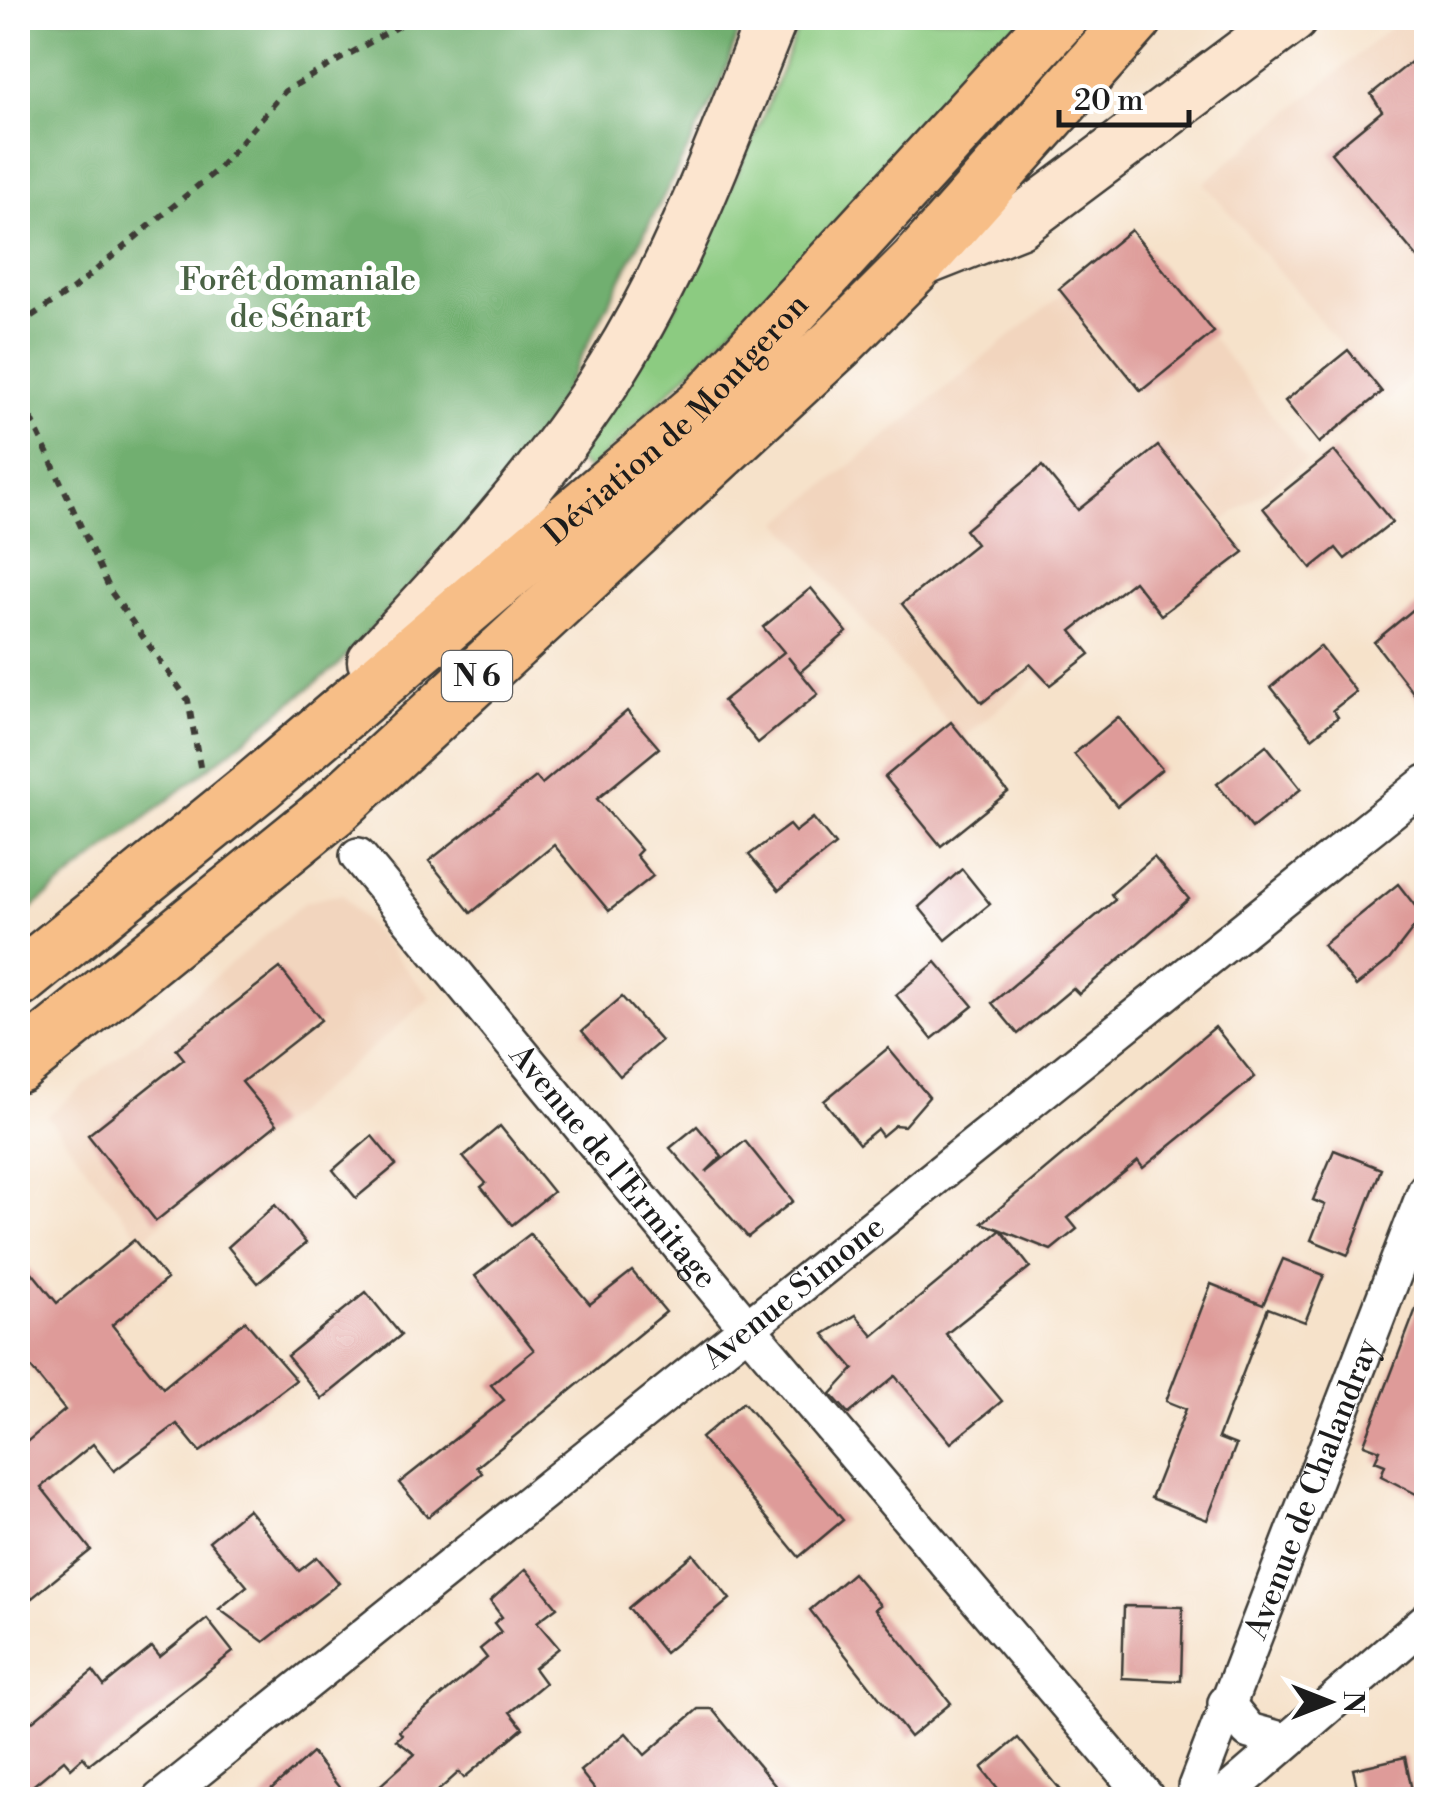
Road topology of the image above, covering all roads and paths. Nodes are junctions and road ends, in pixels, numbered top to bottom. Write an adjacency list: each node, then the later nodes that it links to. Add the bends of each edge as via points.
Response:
1 (412, 18): 7 (path, via 284,91 217,170 73,289)
2 (772, 18): 10 (main road, via 681,244 612,370 481,545)
3 (1059, 18): 10 (main road, Déviation de Montgeron / N 6, via 702,407)
4 (1135, 18): 6 (main road, N 6)
5 (1292, 18): 6 (main road, via 1018,224)
6 (918, 263): 14 (main road, N 6, via 331,811)
7 (18, 325)
8 (18, 389): 11 (path, via 111,592 188,700)
9 (1426, 783): 16 (street, Avenue Simone)
10 (258, 785): 11 (main road, N 6)
11 (210, 823): 13 (main road, N 6)
12 (358, 856): 16 (street, Avenue de l'Ermitage)
13 (18, 980)
14 (18, 1065)
15 (1426, 1190): 18 (street, Avenue de Chalandray)
16 (746, 1326): 21 (street, Avenue de l'Ermitage); 22 (street, Avenue Simone)
17 (1426, 1621): 19 (street)
18 (1226, 1703): 19 (street, via 1250,1731); 20 (street, Avenue de Chalandray)
19 (1285, 1741): 20 (street)
20 (1210, 1795): 21 (street, via 1174,1782)
21 (1144, 1798)
22 (160, 1800)

